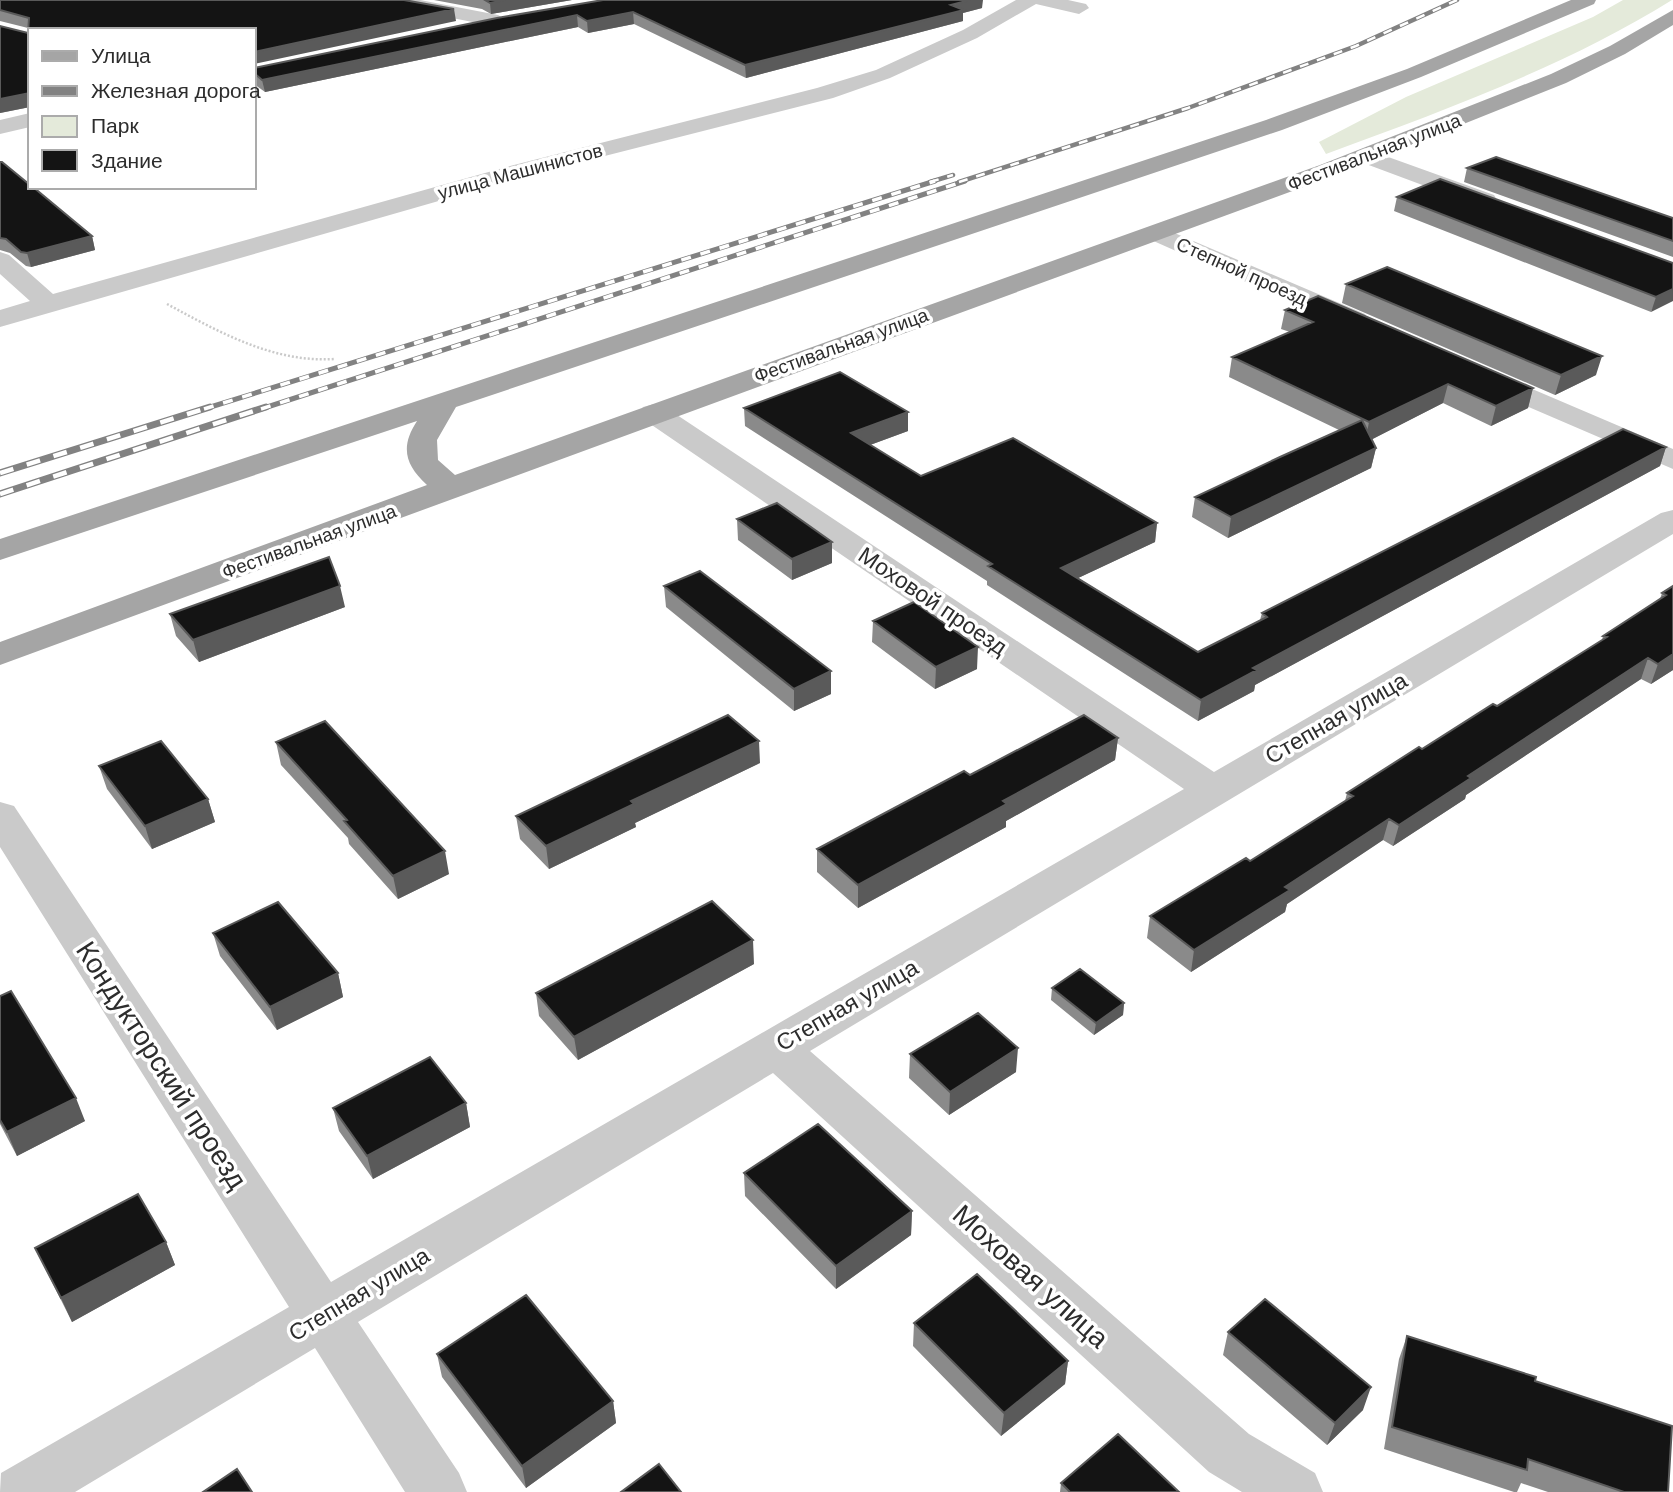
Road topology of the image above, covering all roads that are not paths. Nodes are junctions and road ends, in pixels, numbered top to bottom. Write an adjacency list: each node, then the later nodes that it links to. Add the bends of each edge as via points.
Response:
1 (391, 0): 7 (street, via 505,20)
2 (1030, 0): 14 (street, улица Машинистов, via 883,74 825,93 551,162)
3 (1041, 0): 5 (street)
4 (1587, 0): 18 (main road, via 1337,103)
5 (1079, 8)
6 (1673, 16): 10 (main road, Фестивальная улица, via 1633,41 1519,95)
7 (444, 32)
8 (28, 120): 9 (street)
9 (0, 127)
10 (1366, 156): 11 (street); 12 (main road, Фестивальная улица)
11 (1509, 209)
12 (1158, 234): 16 (street, Степной проезд); 19 (main road, Фестивальная улица)
13 (0, 260): 14 (street)
14 (48, 304): 15 (street, улица Машинистов)
15 (0, 319)
16 (1379, 331)
17 (1456, 365): 20 (street)
18 (444, 404): 21 (main road, via 428,424 419,446 424,466); 23 (main road)
19 (654, 413): 21 (main road, Фестивальная улица); 25 (street, Моховой проезд)
20 (1673, 460)
21 (453, 488): 24 (main road, Фестивальная улица)
22 (1673, 520): 25 (street, Степная улица)
23 (0, 550)
24 (0, 654)
25 (1213, 790): 27 (street, Степная улица)
26 (0, 815): 28 (street, Кондукторский проезд)
27 (776, 1048): 28 (street, Степная улица); 31 (street, Моховая улица, via 1229,1453)
28 (325, 1314): 29 (street, Степная улица); 30 (street, Кондукторский проезд)
29 (22, 1492)
30 (438, 1492)
31 (1294, 1492)

